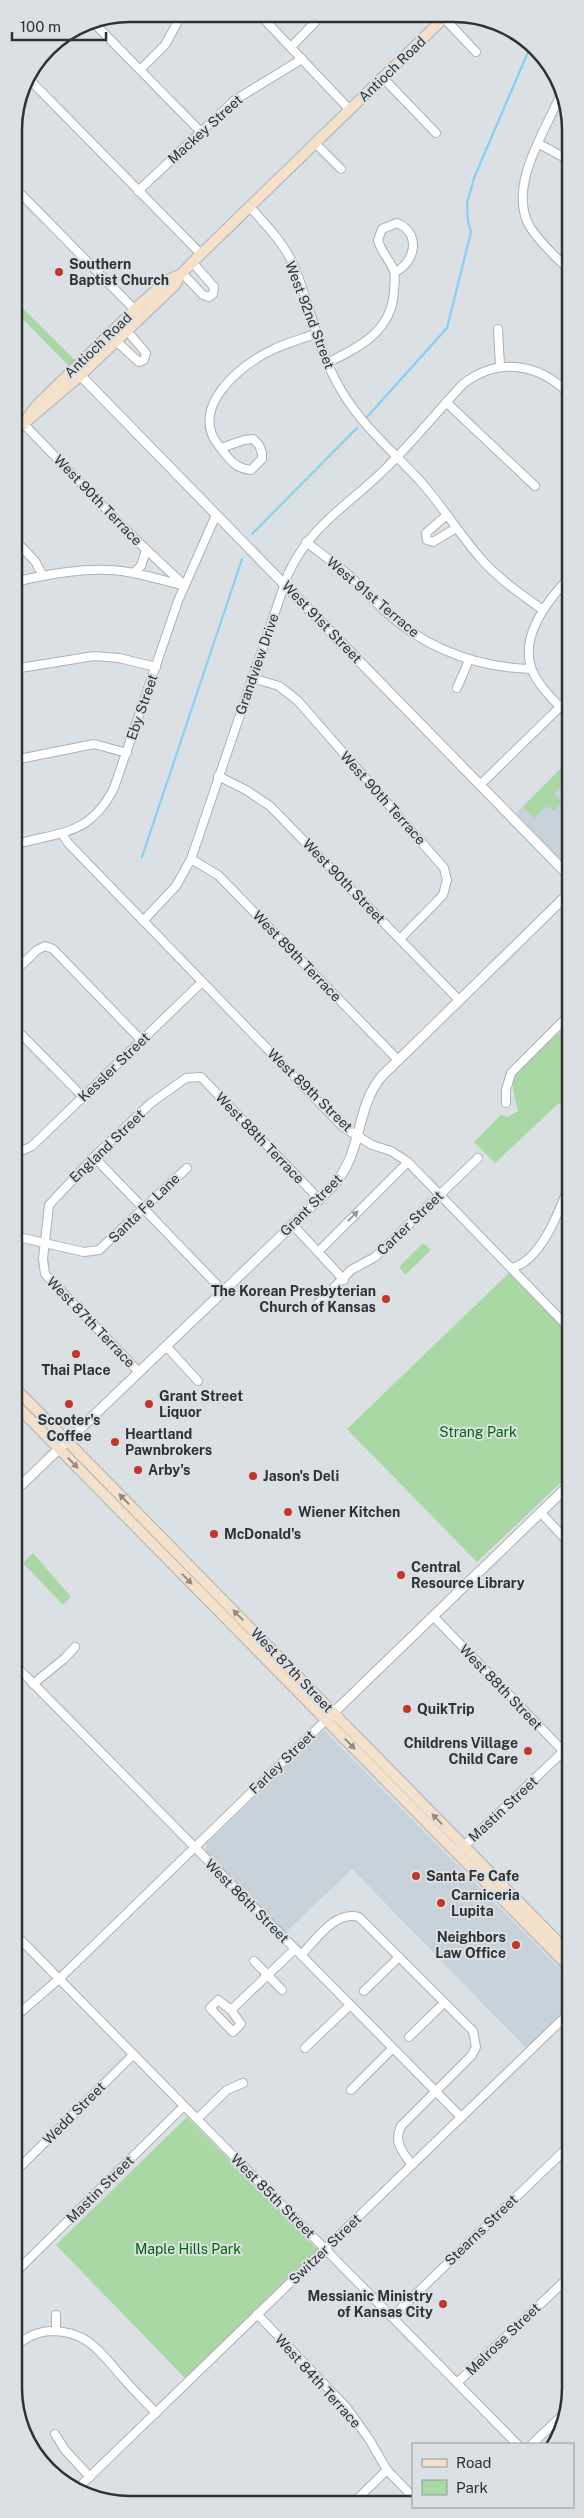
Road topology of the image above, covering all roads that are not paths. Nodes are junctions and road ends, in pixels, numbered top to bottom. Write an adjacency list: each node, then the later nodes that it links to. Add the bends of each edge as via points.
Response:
1 (177, 22): 10 (street, via 165,44)
2 (267, 22): 7 (street)
3 (315, 22): 7 (street)
4 (440, 22): 11 (main road, Antioch Road)
5 (449, 22): 8 (street)
6 (98, 27): 10 (street)
7 (292, 46): 9 (street)
8 (476, 52)
9 (302, 59): 14 (street); 15 (street, Mackey Street, via 248,90)
10 (140, 70): 15 (street)
11 (383, 78): 14 (main road, Antioch Road); 16 (street)
12 (34, 84): 21 (street)
13 (557, 102): 18 (street)
14 (350, 110): 17 (main road, Antioch Road)
15 (200, 131): 21 (street, Mackey Street)
16 (436, 133)
17 (316, 144): 20 (street); 23 (main road, Antioch Road)
18 (539, 144): 19 (street); 25 (street, via 526,173 522,199 530,227)
19 (562, 156)
20 (341, 170)
21 (138, 191): 24 (street)
22 (23, 195): 29 (street)
23 (250, 207): 24 (main road, Antioch Road); 32 (street, West 92nd Street, via 273,232 293,264)
24 (201, 254): 26 (main road, Antioch Road)
25 (562, 262)
26 (193, 263): 28 (main road, Antioch Road); 28 (street, via 214,286 210,297 203,295)
27 (395, 272): 27 (street, via 378,240 382,229 397,223 409,229 414,247 401,269); 34 (street, via 394,299 380,330 363,344)
28 (181, 274): 29 (main road, Antioch Road, via 167,280)
29 (138, 313): 31 (main road, Antioch Road); 36 (main road, Antioch Road)
30 (498, 329): 35 (street)
31 (127, 331): 33 (main road, Antioch Road); 33 (street, Antioch Road, via 146,353 144,360 139,362)
32 (315, 334): 34 (street, West 92nd Street); 40 (street, via 255,359 222,389 212,406 210,420 211,436)
33 (116, 341): 36 (main road, Antioch Road)
34 (327, 363): 41 (street, West 92nd Street, via 354,410)
35 (500, 366): 37 (street, via 521,367 544,374); 38 (street, Grandview Drive, via 468,380)
36 (77, 372): 39 (main road, Antioch Road, via 41,411); 43 (street, West 91st Street)
37 (562, 388)
38 (446, 402): 41 (street, Grandview Drive); 42 (street)
39 (24, 423): 48 (street, West 90th Terrace)
40 (221, 448): 40 (street, via 235,466 244,469 251,470 262,459 259,445 252,440)
41 (396, 458): 44 (street, West 92nd Street); 46 (street, Grandview Drive)
42 (535, 486)
43 (216, 515): 52 (street, West 91st Street); 53 (street, Eby Street)
44 (447, 515): 45 (street, West 92nd Street); 45 (street, via 426,532 427,540 433,542)
45 (456, 528): 55 (street, West 92nd Street, via 496,575)
46 (306, 542): 52 (street, Grandview Drive); 56 (street, West 91st Terrace, via 345,572 406,628 445,651)
47 (23, 548): 50 (street)
48 (146, 550): 49 (street, via 141,566); 53 (street, West 90th Terrace)
49 (132, 573): 50 (street, via 92,570); 53 (street)
50 (43, 576): 51 (street)
51 (23, 580)
52 (284, 584): 60 (street, Grandview Drive); 66 (street, West 91st Street)
53 (184, 585): 57 (street, Eby Street)
54 (562, 587): 55 (street)
55 (544, 610): 59 (street, via 531,640)
56 (469, 660): 59 (street, West 91st Terrace, via 504,668); 61 (street)
57 (156, 667): 58 (street, via 94,656); 63 (street, Eby Street)
58 (23, 668)
59 (531, 669): 62 (street)
60 (252, 678): 65 (street, Grandview Drive); 73 (street, West 90th Terrace, via 279,686 298,701 444,868 447,880 443,895)
61 (457, 688)
62 (560, 706): 66 (street)
63 (126, 753): 64 (street, via 94,744); 67 (street, Eby Street, via 114,788 101,809 83,825)
64 (23, 758)
65 (218, 776): 69 (street, Grandview Drive); 73 (street, West 90th Street, via 270,806)
66 (480, 785): 70 (street, West 91st Street)
67 (62, 834): 68 (street, Eby Street); 72 (street, West 89th Street)
68 (23, 843)
69 (191, 859): 72 (street, Grandview Drive, via 176,886); 80 (street, West 89th Terrace, via 218,875)
70 (562, 868)
71 (562, 900): 76 (street, Grant Street)
72 (143, 921): 75 (street, West 89th Street)
73 (400, 939): 76 (street, West 90th Street)
74 (23, 964): 79 (street, via 45,946 52,950)
75 (202, 982): 79 (street, Kessler Street); 84 (street, West 89th Street, via 343,1127)
76 (459, 1000): 80 (street, Grant Street)
77 (562, 1022): 83 (street, via 515,1067 507,1081)
78 (23, 1036): 82 (street)
79 (142, 1040): 82 (street, Kessler Street)
80 (398, 1060): 84 (street, Grant Street, via 374,1086)
81 (201, 1077): 86 (street, England Street, via 186,1078 151,1103); 91 (street, West 88th Terrace)
82 (83, 1097): 85 (street, Kessler Street, via 32,1146)
83 (506, 1103)
84 (358, 1136): 88 (street, West 89th Street); 91 (street, Grant Street, via 347,1169)
85 (23, 1149)
86 (94, 1157): 92 (street); 96 (street, England Street, via 49,1205)
87 (478, 1158): 90 (street, Carter Street)
88 (408, 1162): 90 (street, West 89th Street); 97 (street, one-way to 88)
89 (187, 1168): 92 (street, Santa Fe Lane)
90 (440, 1195): 98 (street, West 89th Street); 99 (street, Carter Street, via 375,1257 351,1270)
91 (319, 1198): 94 (street, Grant Street)
92 (144, 1209): 96 (street, Santa Fe Lane, via 99,1250 84,1252); 100 (street)
93 (562, 1210): 98 (street, via 544,1239 521,1266)
94 (292, 1224): 97 (street); 100 (street, Grant Street)
95 (23, 1238): 96 (street, Santa Fe Lane)
96 (45, 1243): 104 (street, West 87th Terrace, via 42,1266 45,1274)
97 (319, 1251): 99 (street)
98 (511, 1268): 102 (street, West 89th Street)
99 (344, 1280): 101 (street, Carter Street)
100 (223, 1291): 103 (street, Grant Street)
101 (318, 1304)
102 (561, 1320)
103 (166, 1346): 104 (street, Grant Street); 105 (street)
104 (139, 1372): 108 (street, Grant Street)
105 (198, 1381)
106 (22, 1397): 108 (main road, West 87th Street)
107 (22, 1410): 108 (main road, West 87th Street)
108 (63, 1445): 109 (street, Grant Street); 117 (main road, West 87th Street)
109 (22, 1484)
110 (561, 1492): 111 (street, Farley Street)
111 (540, 1512): 112 (street); 113 (street, Farley Street)
112 (561, 1535)
113 (433, 1616): 117 (street, Farley Street); 118 (street, West 88th Street)
114 (75, 1646): 116 (street)
115 (22, 1673): 116 (street, West 86th Street)
116 (33, 1684): 120 (street, West 86th Street)
117 (330, 1716): 120 (street, Farley Street); 121 (main road, West 87th Street)
118 (561, 1742)
119 (561, 1753): 121 (street, Mastin Street)
120 (194, 1848): 124 (street, West 86th Street); 129 (street, Farley Street)
121 (460, 1849): 123 (main road, West 87th Street); 126 (main road, West 87th Street)
122 (22, 1941): 129 (street, West 85th Street)
123 (561, 1946)
124 (298, 1952): 125 (street, via 336,1920 353,1915 365,1921); 128 (street); 133 (street, West 86th Street)
125 (399, 1957): 131 (street); 132 (street)
126 (561, 1958)
127 (254, 1961): 128 (street)
128 (268, 1975): 130 (street); 134 (street)
129 (59, 1979): 135 (street, Farley Street); 140 (street, West 85th Street)
130 (282, 1990)
131 (364, 1991)
132 (444, 2003): 137 (street); 143 (street, via 473,2032 476,2047)
133 (349, 2006): 138 (street); 139 (street, West 86th Street)
134 (231, 2010)
135 (22, 2011)
136 (561, 2021): 145 (street, Switzer Street)
137 (409, 2037)
138 (305, 2048)
139 (392, 2049): 142 (street); 143 (street, West 86th Street)
140 (133, 2055): 144 (street, West 85th Street); 148 (street, Wedd Street)
141 (243, 2083): 146 (street, via 227,2090)
142 (351, 2090)
143 (435, 2092): 145 (street, West 86th Street); 149 (street, via 398,2132 398,2146)
144 (184, 2106): 146 (street, West 85th Street); 151 (street, Mastin Street)
145 (461, 2117): 149 (street, Switzer Street)
146 (197, 2119): 150 (street, West 85th Street)
147 (561, 2154): 155 (street, Stearns Street)
148 (22, 2165)
149 (412, 2165): 150 (street, Switzer Street)
150 (326, 2249): 153 (street, Switzer Street); 155 (street, West 85th Street)
151 (22, 2266)
152 (561, 2284): 158 (street, Melrose Street)
153 (258, 2314): 159 (street, Switzer Street); 164 (street, West 84th Terrace, via 347,2408)
154 (56, 2315): 156 (street)
155 (393, 2316): 158 (street, West 85th Street)
156 (56, 2332): 157 (street, via 34,2334); 159 (street, via 69,2332 90,2342)
157 (22, 2342)
158 (458, 2382): 162 (street, West 85th Street)
159 (156, 2413): 165 (street, Switzer Street)
160 (556, 2421): 163 (street)
161 (55, 2434): 165 (street, via 65,2450)
162 (516, 2443)
163 (533, 2443)
164 (387, 2470): 167 (street); 168 (street, West 84th Terrace)
165 (90, 2476): 166 (street, Switzer Street)
166 (82, 2484)
167 (360, 2496)
168 (412, 2496)

